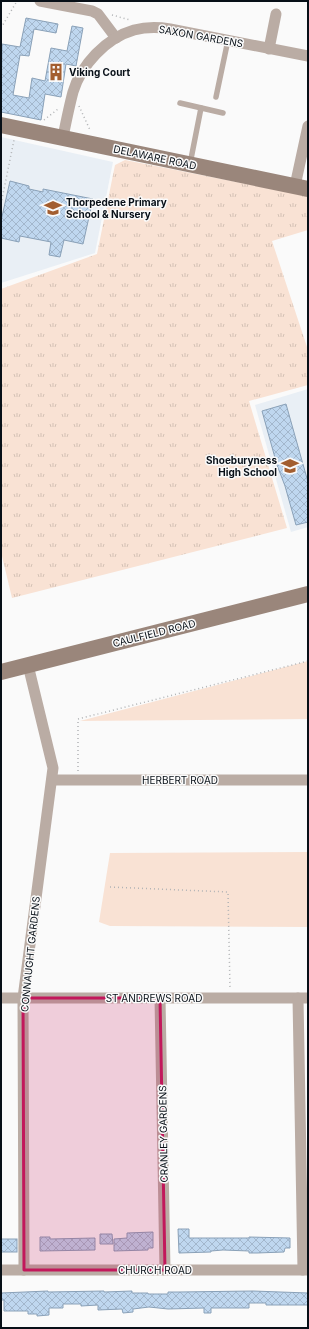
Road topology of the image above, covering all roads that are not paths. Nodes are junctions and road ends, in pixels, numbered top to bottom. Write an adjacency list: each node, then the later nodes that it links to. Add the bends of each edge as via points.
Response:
1 (40, 1): 3 (street, via 92,11 98,14)
2 (276, 14): 5 (street)
3 (116, 38): 4 (street, SAXON GARDENS, via 144,28 160,28); 13 (street, SAXON GARDENS, via 96,54 78,78)
4 (228, 40): 5 (street, SAXON GARDENS); 7 (lane)
5 (269, 48): 6 (street, SAXON GARDENS)
6 (308, 56)
7 (216, 97)
8 (180, 103): 9 (lane)
9 (201, 108): 10 (lane); 14 (lane)
10 (223, 113)
11 (308, 126): 15 (street)
12 (3, 127): 13 (street, DELAWARE ROAD)
13 (63, 137): 14 (street, DELAWARE ROAD)
14 (190, 164): 15 (street, DELAWARE ROAD)
15 (301, 187)
16 (308, 594): 17 (street, CAULFIELD ROAD)
17 (28, 665): 18 (street, CAULFIELD ROAD); 19 (street, CONNAUGHT GARDENS, via 53,768)
18 (1, 672)
19 (52, 780): 20 (street, HERBERT ROAD); 22 (street, CONNAUGHT GARDENS)
20 (308, 780)
21 (1, 998): 22 (street, ST ANDREWS ROAD)
22 (23, 998): 23 (street, ST ANDREWS ROAD); 26 (street, CONNAUGHT GARDENS)
23 (160, 998): 24 (street, ST ANDREWS ROAD); 27 (street, CRANLEY GARDENS)
24 (303, 998): 28 (street)
25 (1, 1270): 26 (street, CHURCH ROAD)
26 (24, 1270): 27 (street, CHURCH ROAD)
27 (165, 1270): 28 (street, CHURCH ROAD)
28 (305, 1270)

